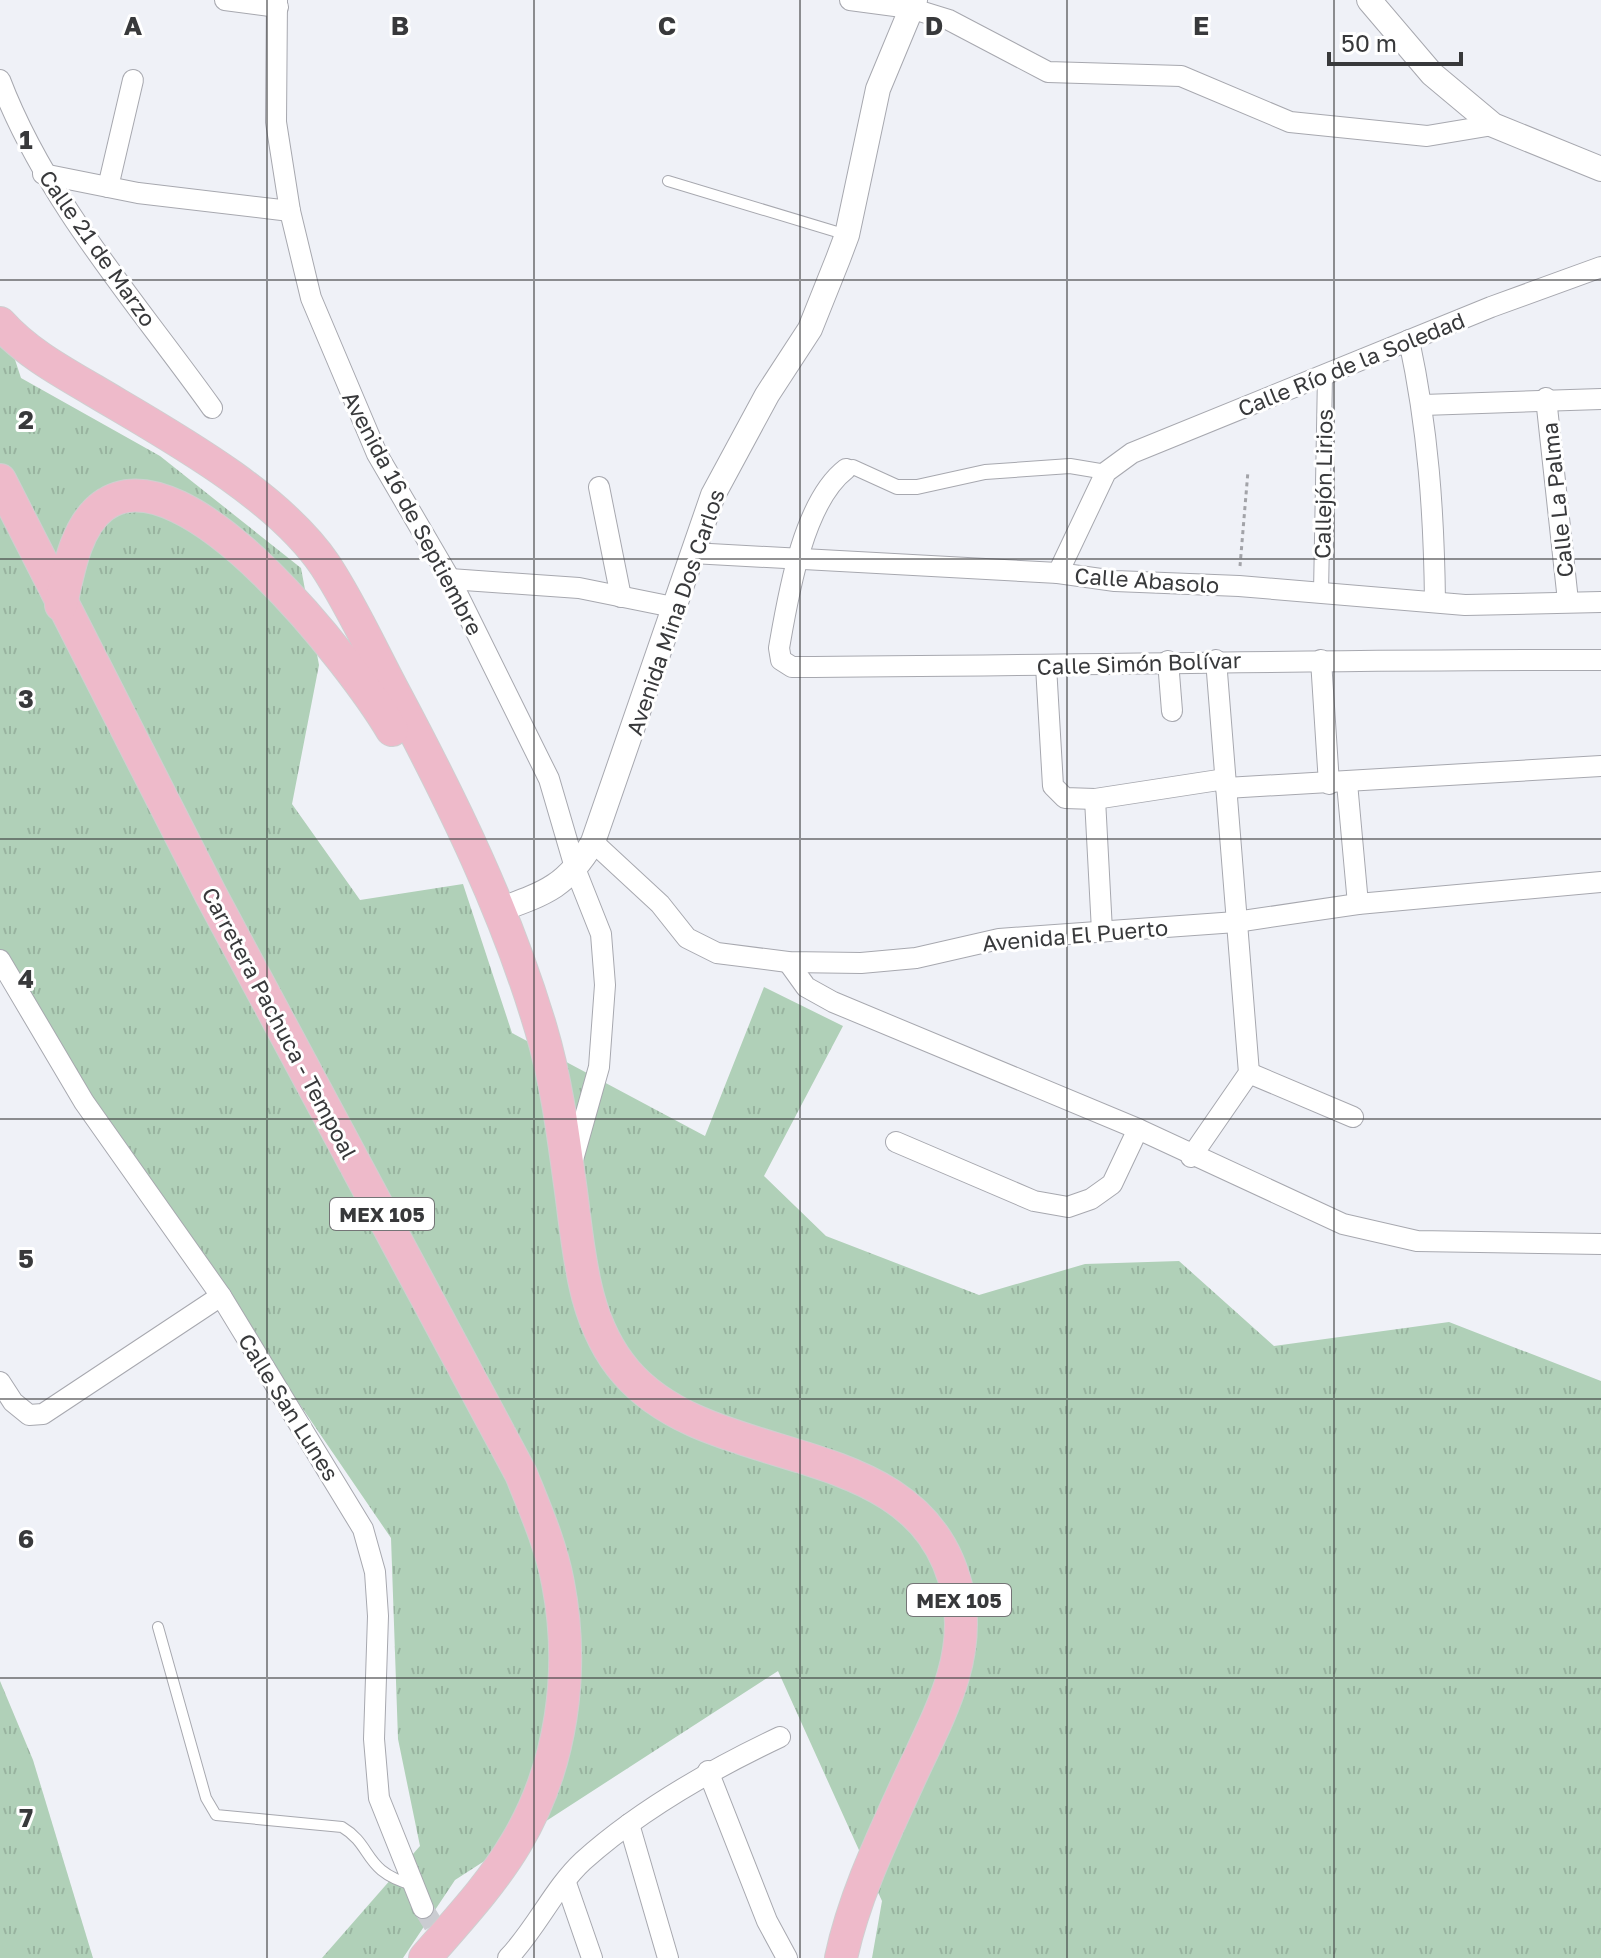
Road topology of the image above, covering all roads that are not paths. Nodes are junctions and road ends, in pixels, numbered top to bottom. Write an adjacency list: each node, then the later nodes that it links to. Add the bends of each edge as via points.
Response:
1 (225, 0): 4 (street)
2 (850, 0): 5 (street)
3 (1369, 0): 8 (street, via 1432,74)
4 (278, 4): 13 (street, Avenida 16 de Septiembre, via 276,122)
5 (913, 4): 8 (street, via 1048,72 1181,76 1290,122 1427,136); 14 (street, Avenida Mina Dos Carlos, via 878,89)
6 (0, 80): 10 (street, Calle 21 de Marzo)
7 (133, 80): 12 (street)
8 (1493, 125): 9 (street)
9 (1597, 164)
10 (43, 174): 12 (street); 22 (street, Calle 21 de Marzo)
11 (668, 181): 14 (lane)
12 (108, 187): 13 (street)
13 (290, 211): 30 (street, Avenida 16 de Septiembre, via 311,298 346,387 377,454)
14 (847, 235): 27 (street, Avenida Mina Dos Carlos, via 810,329 713,495)
15 (1601, 267): 17 (street, Calle Río de la Soledad)
16 (0, 323): 48 (main road, MEX 105, via 45,363 246,486 289,524 323,563)
17 (1409, 340): 18 (street, Calle Río de la Soledad); 21 (street)
18 (1325, 375): 24 (street, Calle Río de la Soledad, via 1132,453); 31 (street, Callejón Lirios)
19 (1546, 398): 20 (street); 21 (street); 33 (street, Calle La Palma)
20 (1601, 399)
21 (1423, 405): 34 (street, via 1433,497)
22 (212, 408)
23 (846, 469): 24 (street, via 853,467 897,487 985,472 1070,466); 28 (street, via 832,479)
24 (1106, 472): 29 (street)
25 (0, 480): 36 (main road, Carretera Pachuca - Tempoal / MEX 105)
26 (599, 487): 32 (street)
27 (692, 553): 28 (street, Calle Abasolo); 37 (street, Avenida Mina Dos Carlos)
28 (795, 559): 29 (street, Calle Abasolo); 42 (street, Calle Simón Bolívar, via 779,648 781,660 792,667)
29 (1058, 573): 31 (street, Calle Abasolo)
30 (450, 579): 32 (street, via 579,588); 50 (street, Avenida 16 de Septiembre, via 549,779)
31 (1321, 593): 34 (street, Calle Abasolo)
32 (621, 597): 37 (street)
33 (1568, 601): 34 (street, Calle Abasolo); 35 (street, Calle Abasolo)
34 (1435, 602)
35 (1601, 602)
36 (61, 605): 48 (main road, via 73,555 104,505 123,496 177,504 249,555 317,629 373,698 426,788); 74 (main road, Carretera Pachuca - Tempoal / MEX 105, via 521,1474 545,1534 566,1642 556,1745 517,1842)
37 (673, 607): 49 (street, Avenida Mina Dos Carlos)
38 (1216, 660): 39 (street, Calle Simón Bolívar); 41 (street, Calle Simón Bolívar); 45 (street)
39 (1321, 660): 40 (street, Calle Simón Bolívar); 46 (street)
40 (1601, 660)
41 (1168, 661): 42 (street, Calle Simón Bolívar); 43 (street)
42 (1046, 666): 47 (street, via 1053,786 1065,798)
43 (1172, 711)
44 (1601, 766): 46 (street)
45 (1226, 783): 46 (street); 47 (street); 54 (street)
46 (1338, 783): 52 (street)
47 (1095, 799): 55 (street)
48 (466, 828): 53 (main road, MEX 105)
49 (593, 842): 50 (street, Avenida Mina Dos Carlos); 57 (street, Avenida El Puerto, via 660,904 687,938 717,953)
50 (576, 871): 53 (street, Avenida Mina Dos Carlos, via 549,892); 63 (street, via 601,934 605,985 599,1067)
51 (1601, 882): 52 (street, Avenida El Puerto)
52 (1358, 904): 54 (street, Avenida El Puerto)
53 (499, 910): 63 (main road, MEX 105, via 543,1035)
54 (1236, 922): 55 (street, Avenida El Puerto); 58 (street)
55 (1102, 931): 57 (street, Avenida El Puerto, via 999,939 916,958)
56 (0, 960): 65 (street, Calle San Lunes, via 84,1102)
57 (788, 962): 60 (street, via 806,987 833,1002)
58 (1249, 1073): 59 (street); 62 (street)
59 (1353, 1117)
60 (1138, 1129): 61 (street, via 1112,1184 1068,1207 1034,1201); 62 (street)
61 (896, 1142)
62 (1191, 1157): 64 (street, via 1343,1224 1417,1241)
63 (569, 1175): 79 (main road, MEX 105, via 584,1284 598,1327 624,1370 657,1401 699,1422 862,1477 924,1522 946,1554 962,1636 951,1688 855,1904)
64 (1601, 1244)
65 (221, 1296): 66 (street, via 43,1414 29,1415); 72 (street, Calle San Lunes, via 363,1529 377,1602 374,1739 379,1798)
66 (0, 1382)
67 (158, 1627): 72 (lane, via 206,1798 216,1815 342,1827 353,1833 373,1866)
68 (780, 1737): 69 (street)
69 (708, 1771): 70 (street); 78 (street, via 767,1921)
70 (629, 1824): 71 (street); 77 (street)
71 (566, 1883): 75 (street); 76 (street)
72 (413, 1885): 73 (street, Calle San Lunes)
73 (423, 1908)
74 (425, 1958)
75 (508, 1958)
76 (592, 1958)
77 (668, 1958)
78 (787, 1958)
79 (841, 1958)

